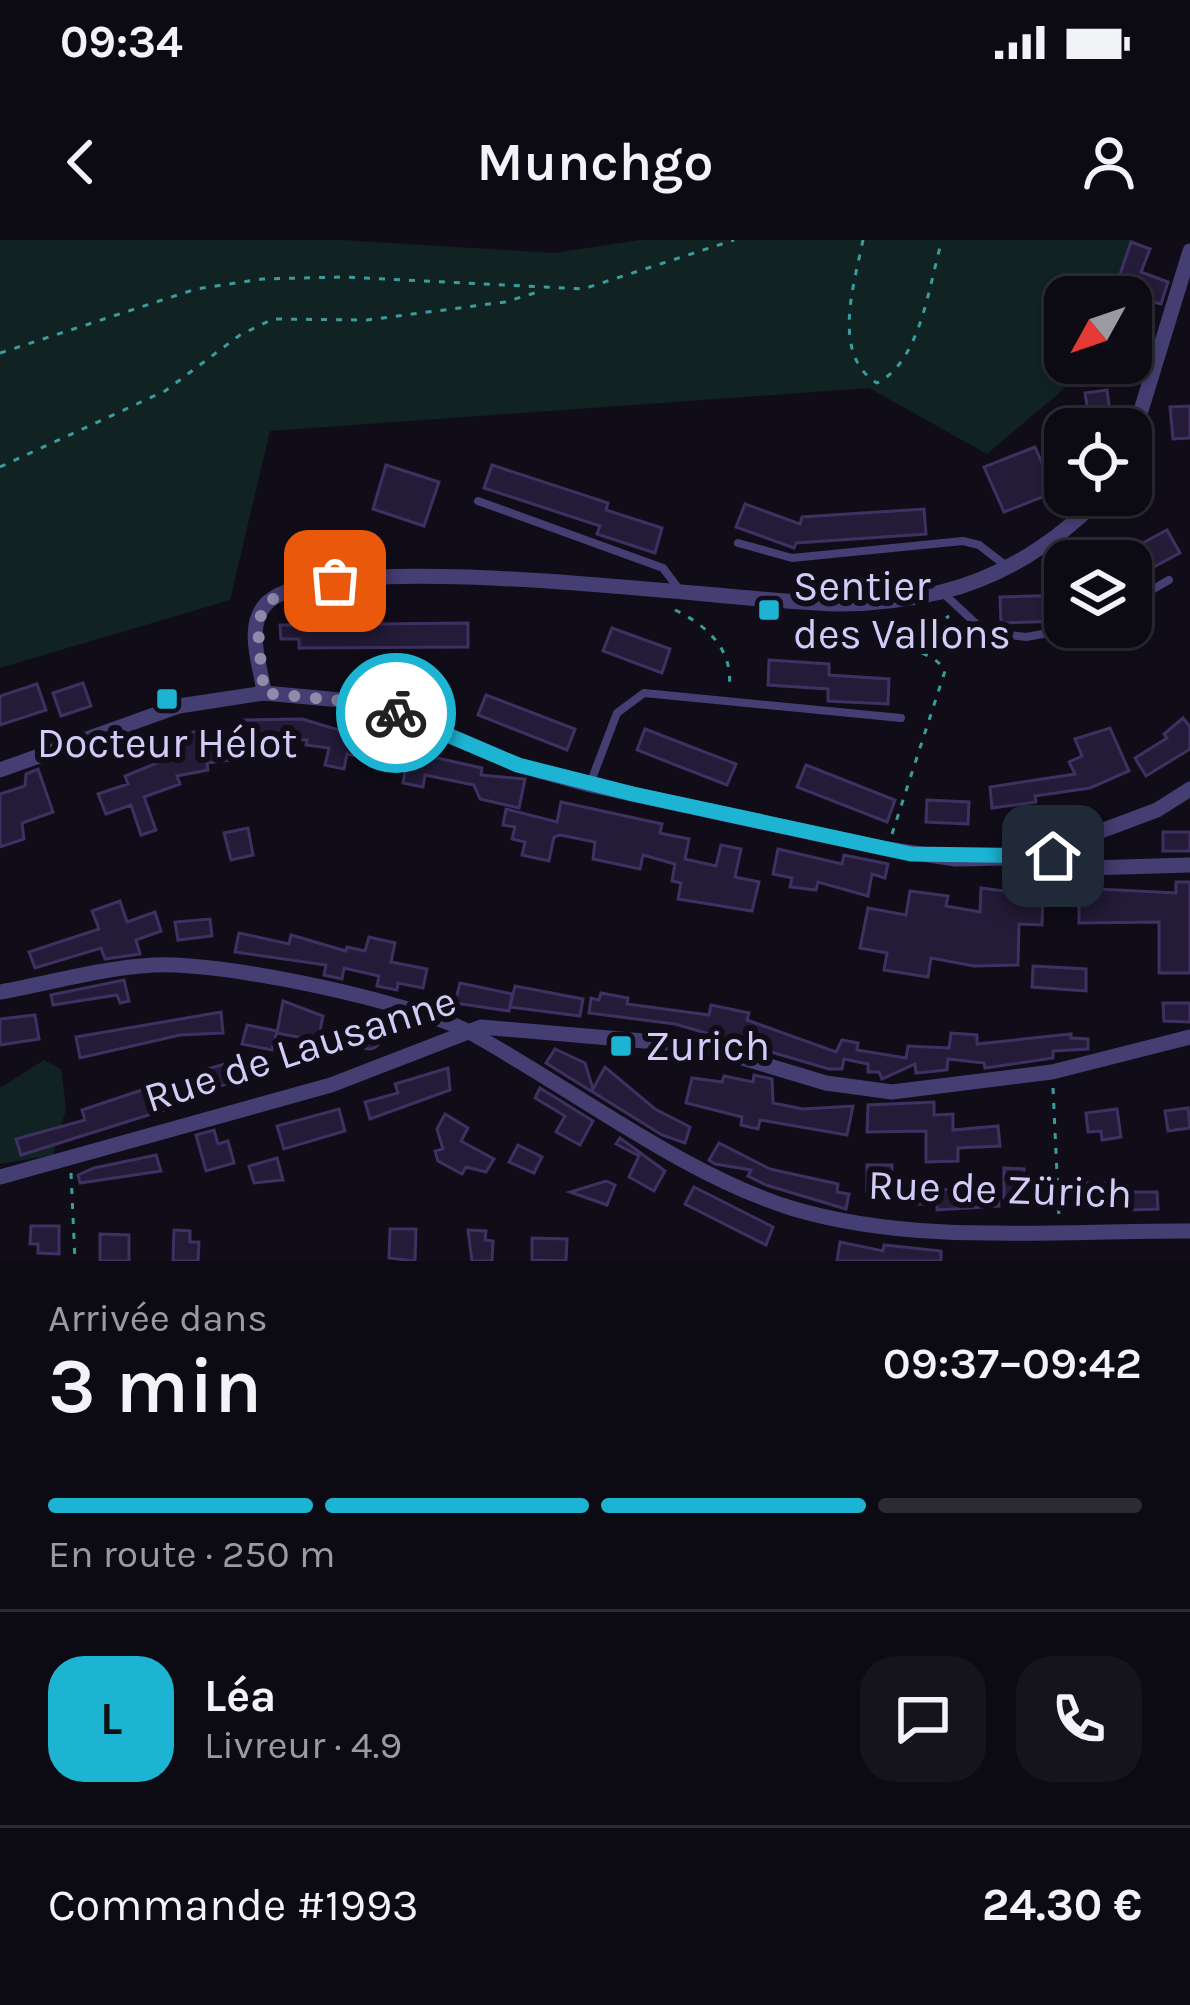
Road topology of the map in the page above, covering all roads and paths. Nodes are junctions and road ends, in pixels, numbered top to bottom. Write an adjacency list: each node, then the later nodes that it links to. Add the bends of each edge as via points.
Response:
1 (734, 240): 5 (path, via 652,271)
2 (862, 240): 3 (path, via 849,350 877,383 907,352)
3 (942, 240)
4 (1190, 251): 7 (street)
5 (544, 290): 6 (path, via 262,279 196,289); 8 (path, via 386,318 273,320 165,391)
6 (0, 353)
7 (1142, 408)
8 (0, 467)
9 (478, 501): 17 (lane, via 663,568)
10 (1080, 516): 12 (street)
11 (737, 543): 12 (lane, via 792,558 963,541)
12 (1006, 566): 16 (street)
13 (1169, 580): 14 (lane)
14 (1152, 590)
15 (656, 591): 17 (street); 20 (street, via 377,575 293,587 265,606 254,631); 21 (path, via 656,600 709,626 731,672)
16 (941, 592): 17 (street, via 844,604); 18 (lane)
17 (682, 593)
18 (961, 608): 19 (lane, via 985,632); 26 (path, via 934,626 889,634 931,653 944,671)
19 (1044, 634)
20 (264, 693): 23 (street, via 179,706); 24 (street, via 374,704 518,765)
21 (727, 701): 22 (lane); 24 (lane, via 644,693 617,713)
22 (901, 718)
23 (0, 770)
24 (590, 785): 26 (street)
25 (1190, 789): 27 (street)
26 (887, 849): 27 (street, via 956,859)
27 (1053, 856): 28 (street, via 1087,868)
28 (1190, 865)
29 (0, 992): 30 (street, Rue de Zürich, via 191,964 414,1010)
30 (466, 1030): 32 (street, Rue de Lausanne, via 702,1046 858,1090); 33 (street, Rue de Lausanne, via 331,1085); 35 (street, Rue de Zürich, via 732,1184 793,1208 907,1229)
31 (1190, 1037): 32 (street, Rue de Lausanne)
32 (1052, 1072): 35 (path)
33 (70, 1159): 34 (street, Rue de Lausanne); 37 (path)
34 (0, 1177)
35 (1060, 1230): 36 (street, Rue de Zürich)
36 (1190, 1232)
37 (75, 1261)

